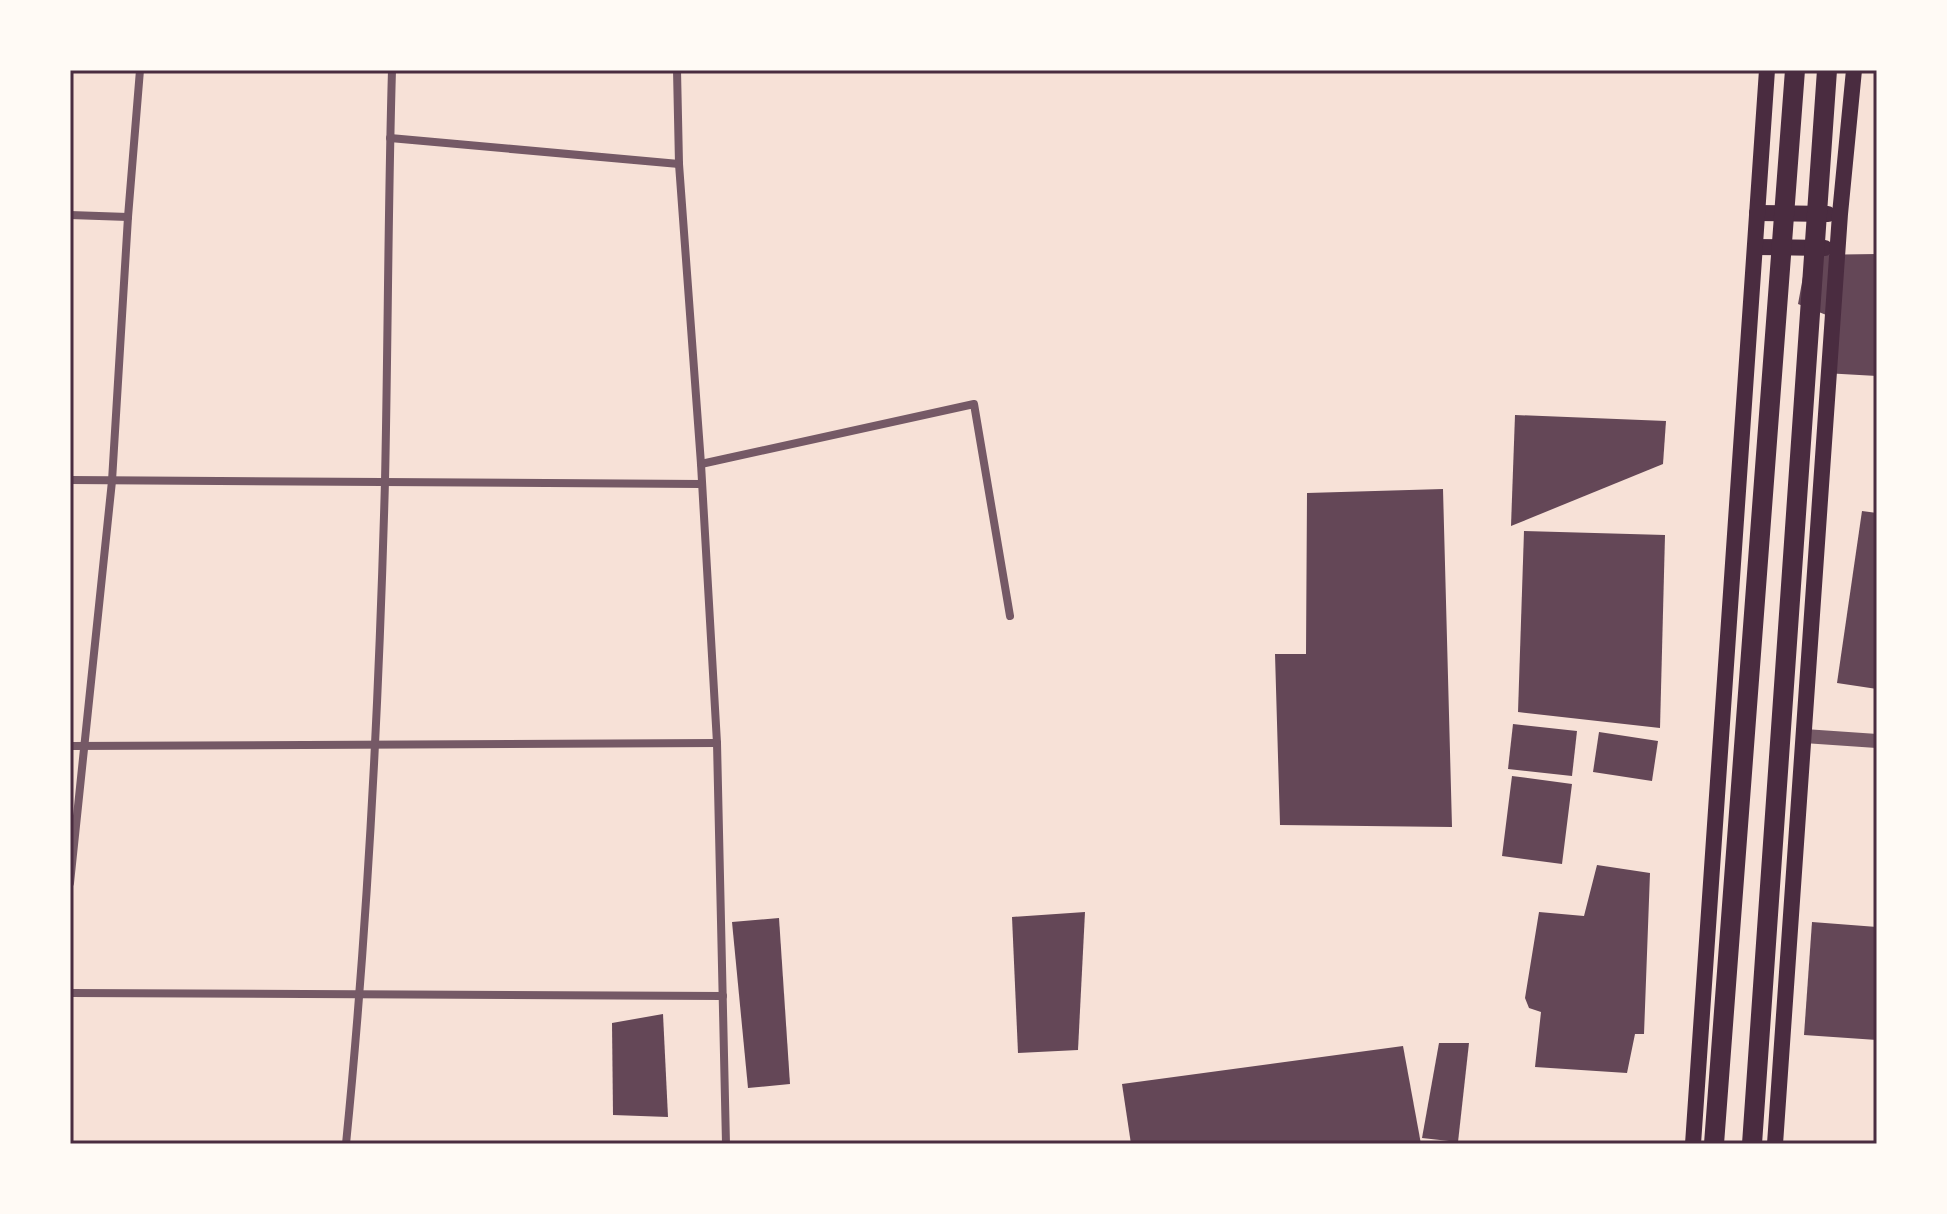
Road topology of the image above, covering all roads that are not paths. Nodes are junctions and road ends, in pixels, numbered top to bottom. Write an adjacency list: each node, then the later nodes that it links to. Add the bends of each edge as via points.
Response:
1 (140, 70): 13 (street)
2 (392, 70): 8 (street)
3 (677, 70): 9 (street)
4 (1767, 70): 10 (main road)
5 (1795, 70): 35 (main road)
6 (1827, 70): 36 (main road)
7 (1854, 70): 11 (main road)
8 (390, 138): 9 (street); 19 (street)
9 (679, 164): 16 (street)
10 (1757, 213): 11 (main road); 14 (main road)
11 (1840, 214): 15 (main road)
12 (70, 215): 13 (street)
13 (128, 217): 18 (street)
14 (1755, 247): 15 (main road); 34 (main road)
15 (1838, 248): 22 (main road)
16 (701, 464): 20 (street); 21 (street, via 974,404)
17 (70, 480): 18 (street)
18 (112, 481): 19 (street); 27 (street)
19 (385, 482): 20 (street); 25 (street)
20 (701, 484): 24 (street)
21 (1010, 616)
22 (1804, 736): 23 (street); 37 (main road)
23 (1877, 741)
24 (717, 743): 25 (street); 31 (street)
25 (374, 745): 27 (street); 30 (street)
26 (70, 746): 27 (street)
27 (84, 746): 28 (street)
28 (70, 883)
29 (70, 993): 30 (street)
30 (361, 994): 31 (street); 32 (street)
31 (723, 996): 33 (street)
32 (346, 1144)
33 (726, 1144)
34 (1693, 1144)
35 (1714, 1144)
36 (1752, 1144)
37 (1775, 1144)

